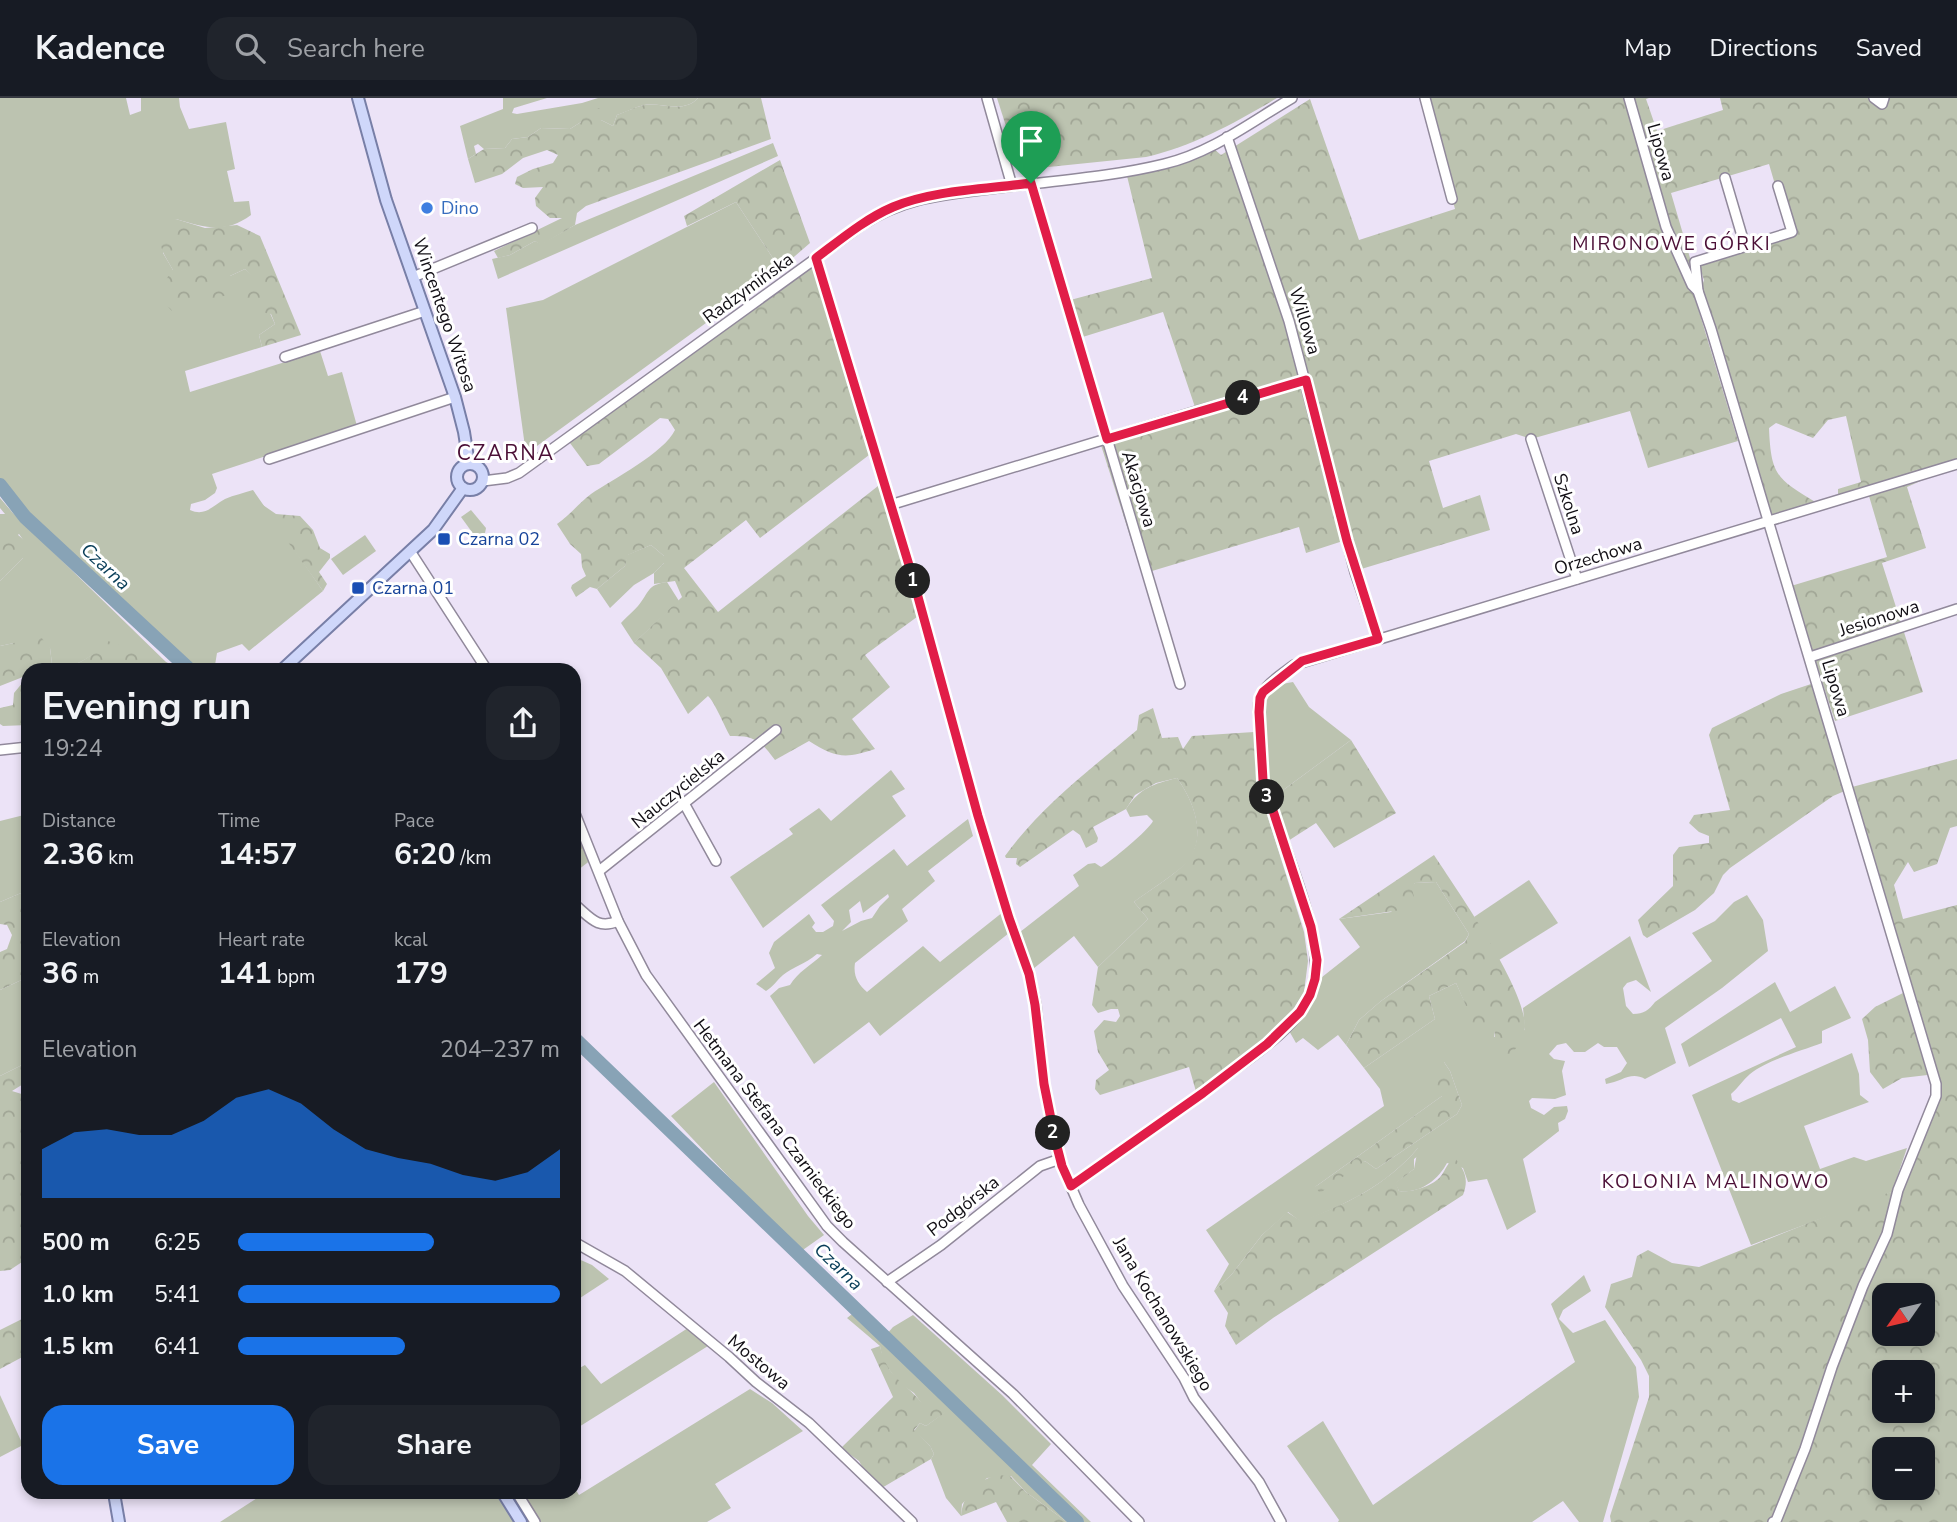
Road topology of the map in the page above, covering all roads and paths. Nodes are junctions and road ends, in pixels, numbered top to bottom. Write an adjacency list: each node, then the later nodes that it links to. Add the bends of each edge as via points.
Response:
1 (358, 98): 15 (main road, Wincentego Witosa, via 372,157)
2 (986, 98): 9 (street)
3 (1292, 98): 6 (street, Radzymińska)
4 (1425, 98): 11 (street)
5 (1629, 98): 16 (street, Lipowa, via 1666,227)
6 (1227, 136): 8 (street, Radzymińska, via 1165,164); 19 (street, Willowa)
7 (1725, 178): 13 (street)
8 (1031, 183): 9 (street, Radzymińska); 21 (street, Akacjowa)
9 (1012, 186): 14 (street, Radzymińska, via 900,204)
10 (1778, 186): 13 (street, via 1792,232)
11 (1452, 199)
12 (532, 228): 15 (street)
13 (1745, 246): 16 (street, Lipowa, via 1695,262)
14 (816, 258): 26 (street, Radzymińska, via 519,473); 28 (street, Jana Kochanowskiego)
15 (414, 277): 17 (main road, Wincentego Witosa)
16 (1698, 291): 29 (street, Lipowa)
17 (425, 312): 18 (street); 20 (main road, Wincentego Witosa)
18 (285, 357)
19 (1306, 380): 21 (street); 33 (street, Willowa, via 1352,561)
20 (455, 397): 23 (street); 24 (main road, Wincentego Witosa)
21 (1107, 439): 28 (street); 37 (street, Akacjowa)
22 (1531, 439): 31 (street, Szkolna)
23 (269, 459)
24 (468, 464): 26 (main road, via 480,468); 27 (main road, via 457,477)
25 (1957, 464): 29 (street, Orzechowa)
26 (483, 481): 27 (main road, via 475,489)
27 (463, 488): 30 (main road, via 433,530)
28 (890, 505): 47 (street, Jana Kochanowskiego, via 978,816 1029,974)
29 (1769, 521): 31 (street, Orzechowa); 34 (street, Lipowa)
30 (410, 551): 35 (main road); 36 (street)
31 (1577, 579): 33 (street, Orzechowa)
32 (1957, 609): 34 (street, Jesionowa)
33 (1378, 639): 48 (street, Orzechowa, via 1302,661 1260,698 1265,791 1311,927 1317,960 1310,995 1300,1012 1267,1044)
34 (1810, 657): 60 (street, Lipowa, via 1933,1071 1936,1096)
35 (290, 663)
36 (482, 663)
37 (1180, 684)
38 (776, 730): 41 (street, Nauczycielska)
39 (21, 748): 40 (street)
40 (0, 750)
41 (685, 805): 43 (street); 44 (street, Nauczycielska)
42 (581, 828): 44 (street, Hetmana Stefana Czarnieckiego)
43 (716, 861)
44 (598, 871): 46 (street, Hetmana Stefana Czarnieckiego)
45 (581, 910): 46 (street, via 600,925)
46 (618, 921): 50 (street, Hetmana Stefana Czarnieckiego, via 646,975 827,1226)
47 (1060, 1159): 48 (street, Jana Kochanowskiego); 50 (street, Podgórska, via 1040,1166)
48 (1071, 1186): 59 (street, Jana Kochanowskiego, via 1123,1286 1194,1398 1259,1482)
49 (581, 1246): 57 (street, Mostowa, via 625,1271 809,1423)
50 (887, 1282): 58 (street, Hetmana Stefana Czarnieckiego, via 1013,1394)
51 (115, 1499): 54 (main road)
52 (507, 1499): 55 (main road)
53 (521, 1499): 56 (street)
54 (120, 1522)
55 (521, 1522)
56 (535, 1522)
57 (912, 1522)
58 (1139, 1522)
59 (1281, 1522)
60 (1775, 1522)

